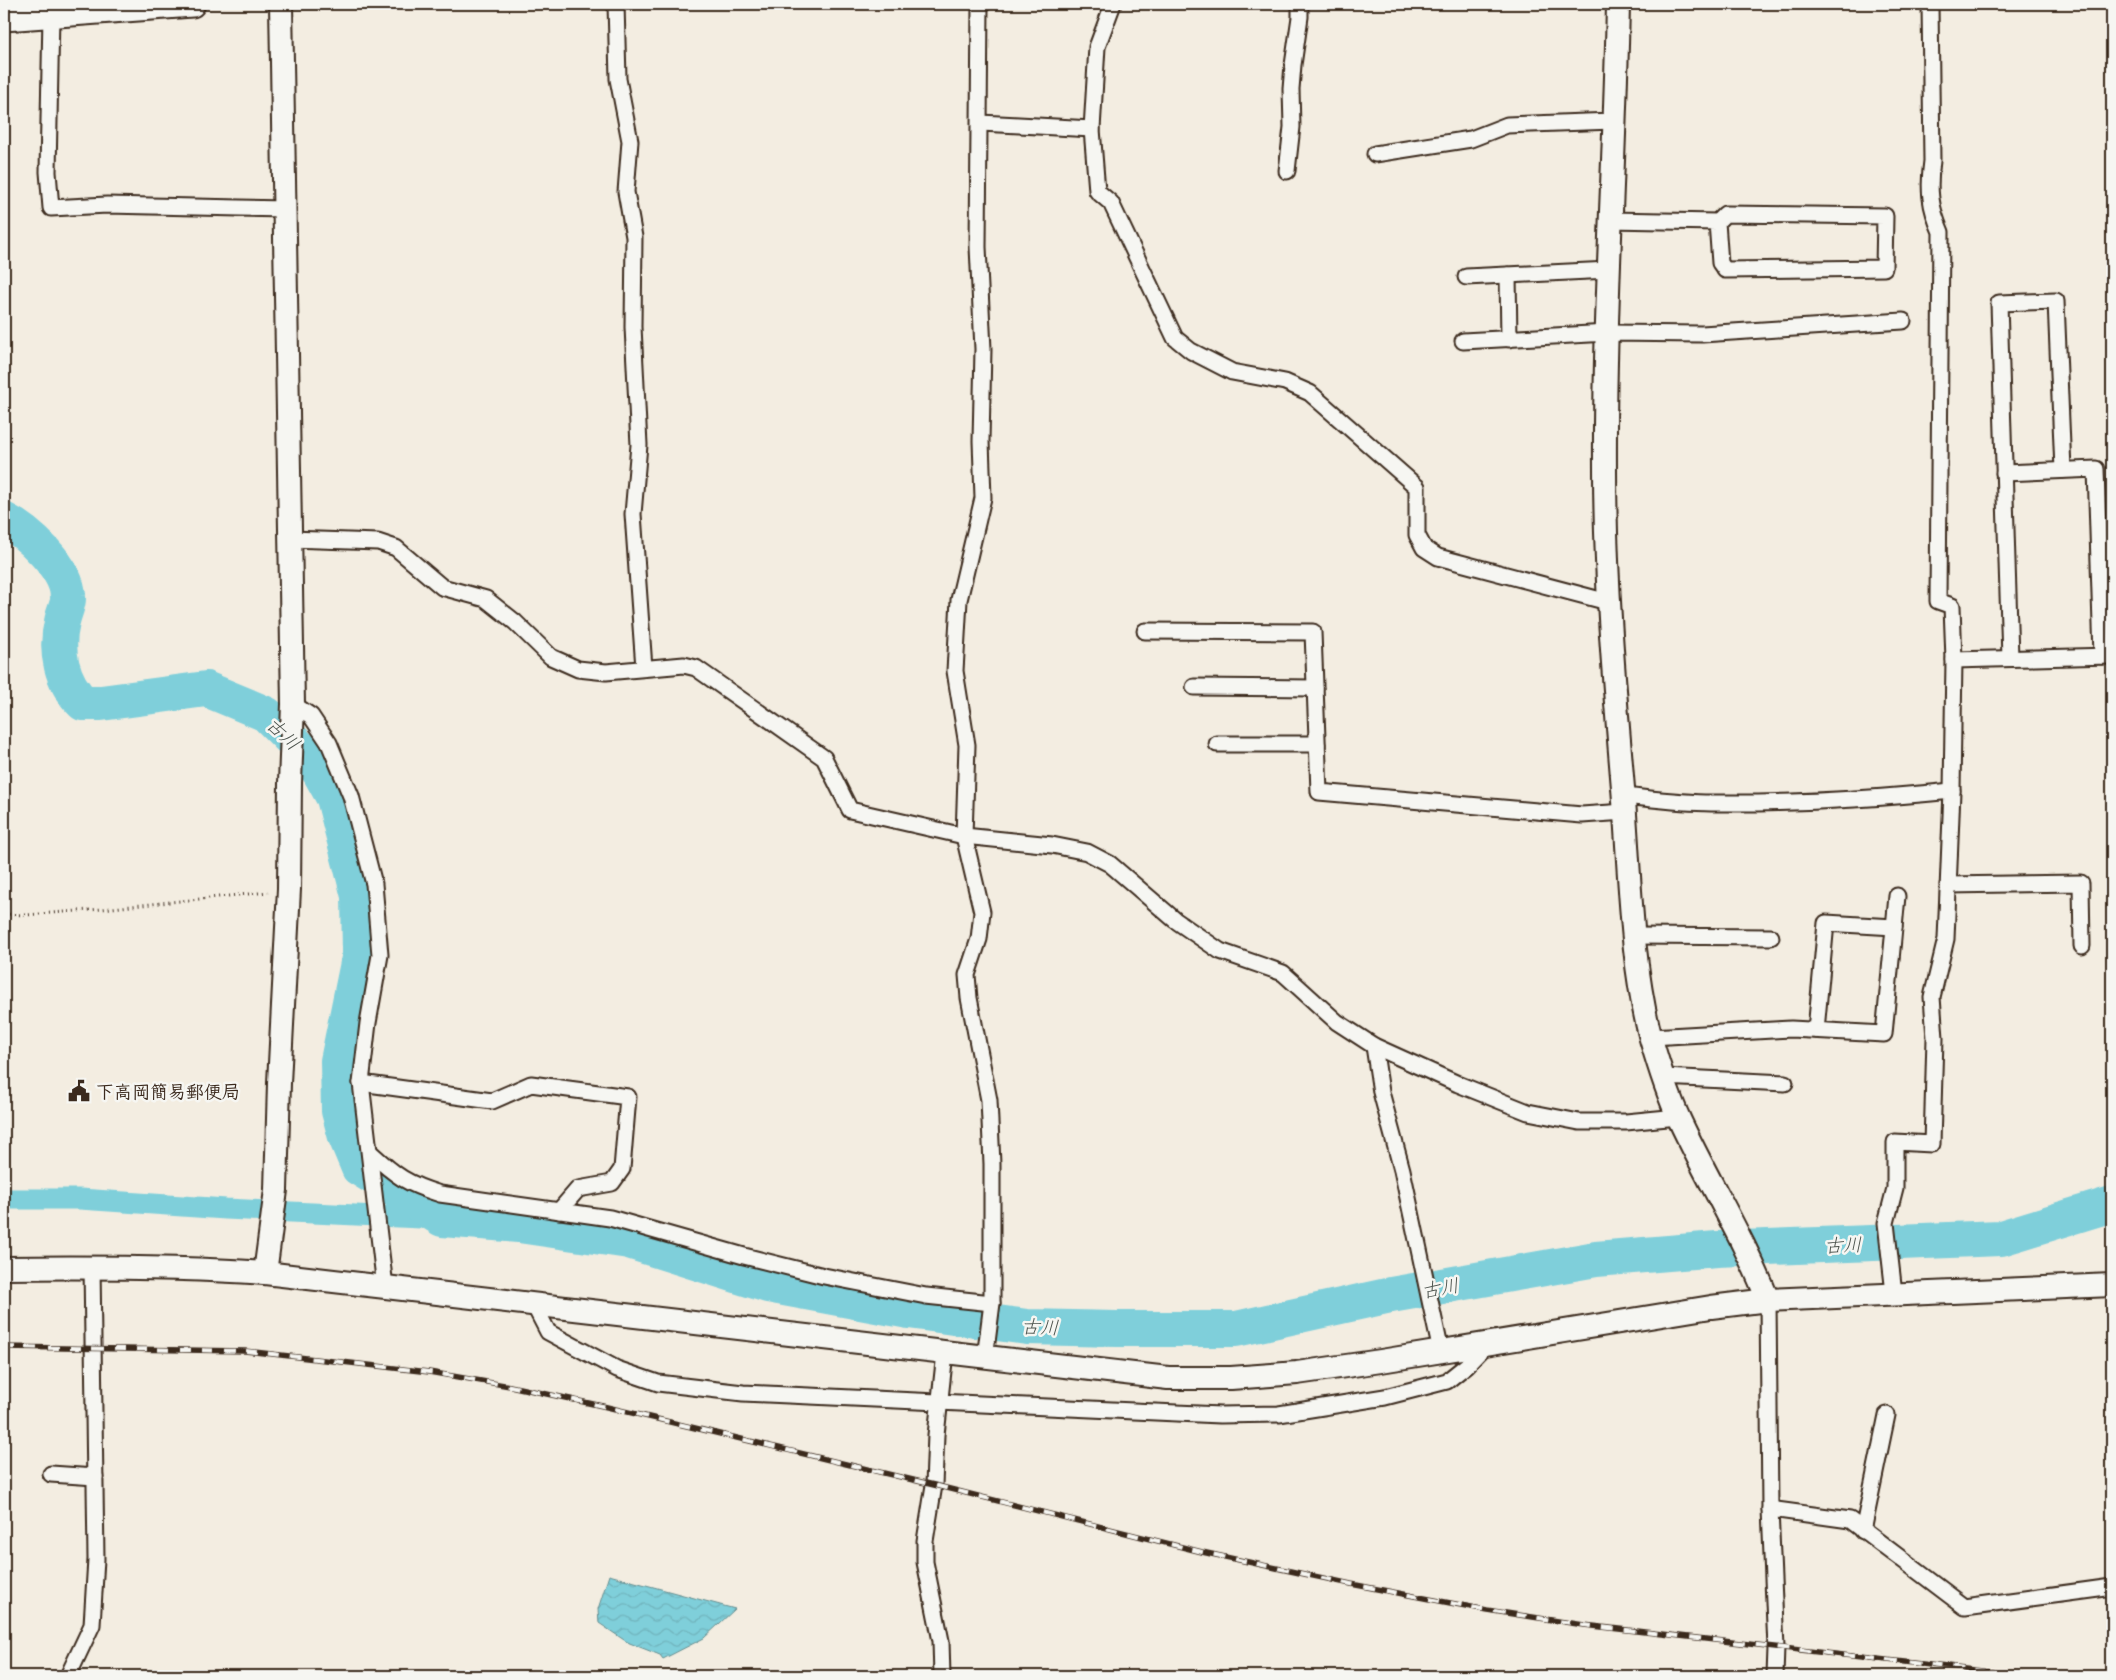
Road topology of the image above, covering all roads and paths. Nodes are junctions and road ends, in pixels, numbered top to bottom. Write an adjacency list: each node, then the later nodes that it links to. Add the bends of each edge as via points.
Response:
1 (192, 4): 9 (main road)
2 (281, 4): 16 (street)
3 (616, 4): 35 (street, via 618,79 630,141 626,192 634,237 633,327 639,445 633,514)
4 (980, 4): 12 (street)
5 (1112, 4): 13 (street, via 1097,47)
6 (1300, 4): 15 (street)
7 (1618, 4): 11 (street)
8 (1930, 4): 34 (street, via 1930,181 1932,212 1942,232 1938,601 1952,606)
9 (51, 15): 10 (main road); 16 (street, via 48,172 51,208 107,205)
10 (4, 18)
11 (1613, 121): 14 (street, via 1507,125 1470,139); 17 (street)
12 (980, 123): 13 (street); 43 (street, via 978,247 983,349 983,498 959,600 955,671 966,745)
13 (1092, 129): 30 (street, via 1097,191 1112,203 1175,338 1191,351 1232,372 1285,382 1310,394 1416,487 1417,535 1424,548 1438,556)
14 (1375, 154)
15 (1287, 171)
16 (286, 209): 28 (street)
17 (1610, 220): 18 (street); 19 (street)
18 (1717, 222): 18 (street, via 1725,214 1885,216 1884,268 1725,270 1720,263)
19 (1609, 270): 20 (street); 23 (street)
20 (1508, 275): 21 (street); 24 (street)
21 (1466, 277)
22 (1903, 321): 23 (street, via 1702,334)
23 (1608, 333): 24 (street); 30 (street, via 1605,468)
24 (1509, 338): 25 (street)
25 (1463, 341)
26 (2063, 470): 27 (street); 27 (street, via 2056,301 1999,303); 29 (street, via 2096,469)
27 (2004, 472): 33 (street)
28 (290, 539): 35 (street, via 378,542 396,548 442,587 486,600 516,622 551,657 578,669 606,672); 38 (street)
29 (2106, 557): 32 (street)
30 (1608, 602): 42 (street)
31 (1145, 631): 37 (street, via 1313,632)
32 (2107, 656): 33 (street)
33 (2010, 658): 34 (street)
34 (1954, 660): 41 (street)
35 (644, 668): 43 (street, via 684,665 696,668 824,758 850,810)
36 (1194, 687): 37 (street)
37 (1315, 688): 40 (street)
38 (292, 709): 45 (street); 56 (street, via 311,716 328,743 352,796 374,884 380,955)
39 (1217, 744): 40 (street)
40 (1317, 744): 42 (street, via 1319,792 1582,815)
41 (1952, 791): 42 (street, via 1799,802); 44 (street)
42 (1624, 804): 49 (street)
43 (964, 836): 54 (street, via 1087,852 1110,864 1175,920 1220,951 1283,973 1337,1022); 69 (street, via 982,912 979,939 967,975 989,1100)
44 (1948, 885): 51 (street, via 2081,883); 66 (street, via 1946,939 1932,997 1935,1038 1932,1144 1895,1142 1895,1188 1886,1223)
45 (289, 889): 47 (path, via 102,909); 63 (street, via 276,1190)
46 (1897, 896): 48 (street)
47 (4, 914)
48 (1894, 927): 52 (street, via 1826,923); 52 (street, via 1884,1034)
49 (1635, 936): 50 (street); 53 (street)
50 (1771, 937)
51 (2082, 946)
52 (1816, 1030): 53 (street)
53 (1651, 1038): 55 (street)
54 (1374, 1046): 58 (street, via 1528,1112 1578,1122); 72 (street, via 1381,1092 1402,1170)
55 (1663, 1078): 57 (street); 58 (street)
56 (362, 1083): 59 (street); 60 (street, via 492,1101 531,1084 628,1098 622,1168 612,1183 578,1189)
57 (1785, 1083)
58 (1678, 1117): 67 (street, via 1754,1264)
59 (371, 1157): 60 (street, via 414,1186 440,1194); 65 (street)
60 (560, 1211): 69 (street, via 610,1218 824,1276)
61 (92, 1266): 62 (street); 63 (street); 77 (street)
62 (4, 1268)
63 (265, 1273): 65 (street)
64 (2112, 1285): 66 (street)
65 (385, 1288): 68 (street)
66 (1894, 1293): 67 (street)
67 (1768, 1300): 70 (street, via 1711,1306); 78 (street)
68 (534, 1305): 73 (street); 74 (street, via 548,1332 617,1369 658,1383 743,1393)
69 (992, 1306): 71 (street)
70 (1487, 1344): 72 (street); 74 (street, via 1447,1381 1385,1397 1279,1414 1220,1415)
71 (987, 1348): 72 (street, via 1168,1378 1297,1373); 73 (street)
72 (1441, 1352)
73 (945, 1353): 74 (street)
74 (939, 1402): 82 (street, via 934,1485 924,1562 941,1641)
75 (1887, 1414): 79 (street)
76 (51, 1474): 77 (street)
77 (95, 1476): 81 (street, via 96,1559 92,1626)
78 (1770, 1508): 79 (street, via 1850,1520); 83 (street)
79 (1863, 1531): 80 (street, via 1965,1607)
80 (2112, 1587)
81 (68, 1676)
82 (942, 1676)
83 (1775, 1676)

